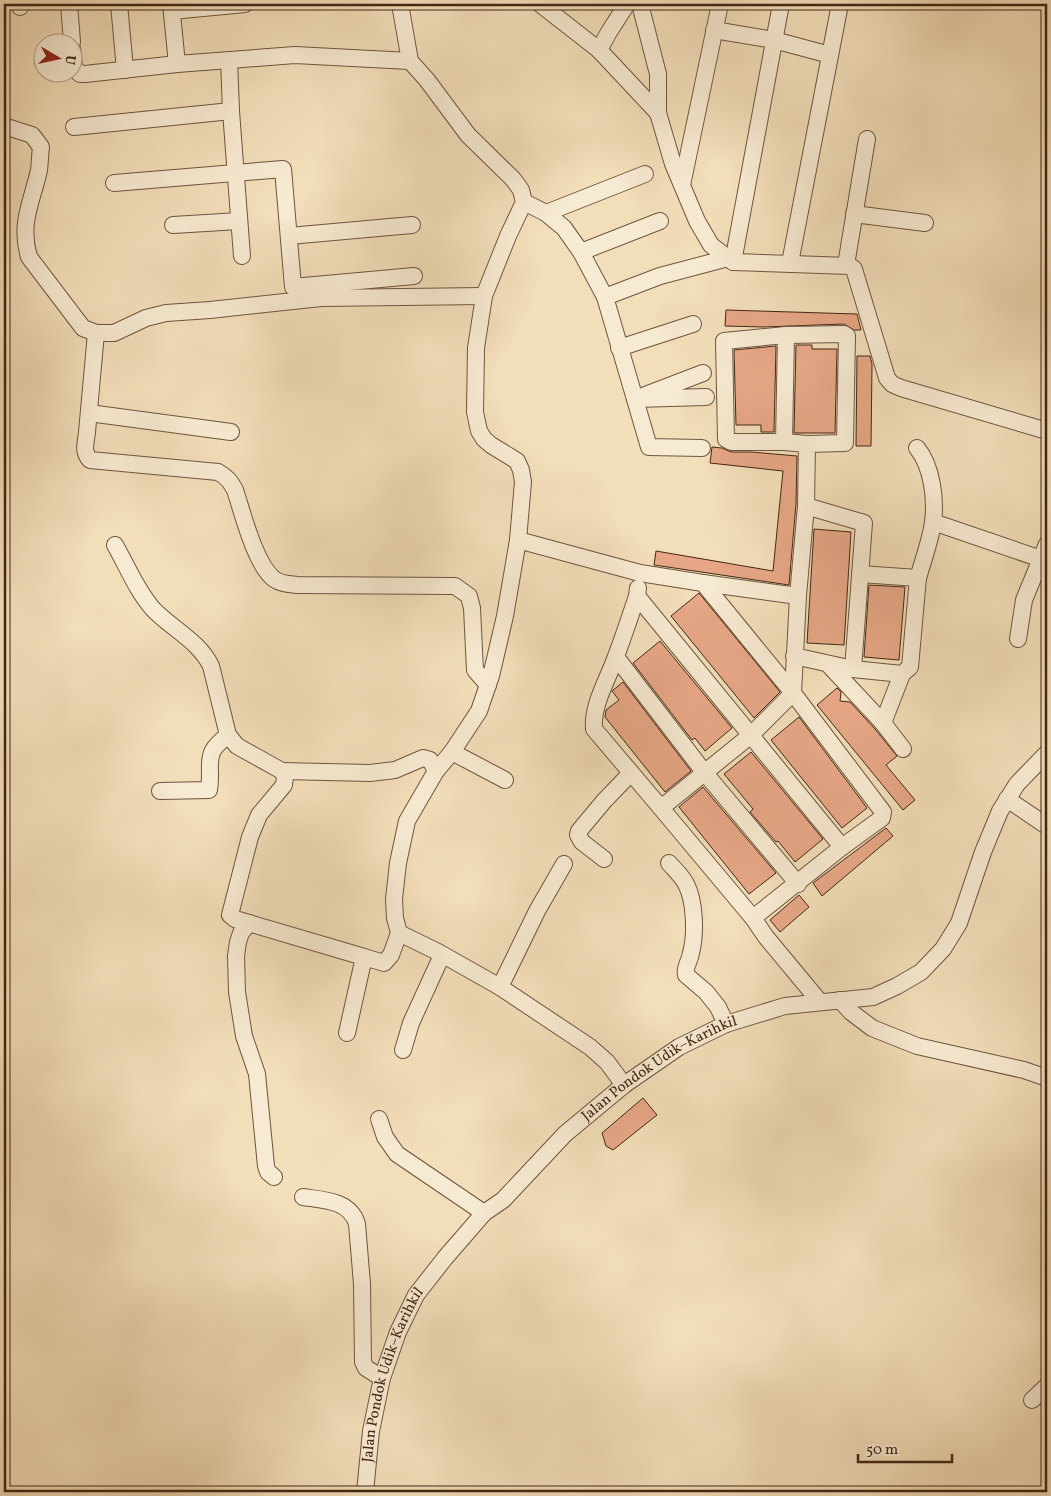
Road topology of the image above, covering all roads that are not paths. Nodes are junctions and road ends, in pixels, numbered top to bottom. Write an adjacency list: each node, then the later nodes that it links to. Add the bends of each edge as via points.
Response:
1 (69, 4): 14 (street)
2 (119, 4): 21 (street)
3 (245, 4): 10 (street)
4 (400, 4): 19 (street)
5 (628, 4): 16 (street)
6 (640, 4): 24 (street, via 658,74)
7 (720, 4): 13 (street)
8 (781, 4): 15 (street)
9 (840, 4): 17 (street)
10 (224, 5): 12 (street)
11 (549, 6): 16 (street)
12 (172, 8): 20 (street)
13 (714, 30): 15 (street); 31 (street)
14 (71, 32)
15 (774, 40): 17 (street); 43 (street)
16 (599, 50): 24 (street)
17 (830, 55): 44 (street)
18 (229, 60): 19 (street, via 295,55); 20 (street); 23 (street)
19 (410, 61): 32 (street, via 468,135 513,179)
20 (177, 64): 21 (street)
21 (125, 70): 22 (street)
22 (82, 74)
23 (231, 111): 26 (street); 28 (street)
24 (658, 113): 31 (street, via 672,164)
25 (4, 126): 50 (street, via 32,135 41,147 25,222 30,257 83,328)
26 (74, 127)
27 (866, 139): 34 (street)
28 (236, 173): 30 (street); 35 (street); 40 (street, via 283,169)
29 (645, 174): 33 (street)
30 (114, 183)
31 (682, 185): 43 (street, via 697,221 712,245)
32 (524, 202): 33 (street); 47 (street)
33 (546, 212): 41 (street, via 564,228)
34 (854, 214): 37 (street); 45 (street)
35 (239, 220): 39 (street); 42 (street)
36 (660, 221): 41 (street)
37 (925, 223)
38 (412, 225): 40 (street)
39 (173, 226)
40 (289, 236): 46 (street, via 293,286)
41 (581, 252): 48 (street)
42 (242, 256)
43 (731, 260): 44 (street); 48 (street, via 660,276)
44 (790, 263): 45 (street)
45 (846, 265): 57 (street, via 854,269 887,378 892,384)
46 (414, 276)
47 (484, 296): 50 (street, via 321,298 166,313 146,318 114,333); 65 (street, via 476,348 475,412 484,439 517,461 521,470 523,482)
48 (605, 297): 52 (street)
49 (693, 324): 52 (street)
50 (96, 334): 56 (street)
51 (786, 335): 59 (street); 59 (street, via 728,340 723,344 726,439 731,442); 60 (street, via 844,334 848,339 845,443)
52 (619, 348): 55 (street)
53 (703, 373): 55 (street)
54 (706, 396): 55 (street)
55 (635, 399): 61 (street, via 649,447)
56 (89, 413): 58 (street); 80 (street, via 84,447 90,460 218,472 230,480 261,564 282,583 297,586 455,586 469,596 475,670)
57 (1047, 431)
58 (231, 432)
59 (784, 442): 60 (street)
60 (807, 444): 63 (street)
61 (702, 448)
62 (917, 448): 64 (street, via 924,456 930,473)
63 (806, 506): 69 (street, via 864,523); 73 (street)
64 (933, 522): 67 (street, via 994,544); 70 (street)
65 (518, 540): 68 (street); 80 (street, via 505,616)
66 (115, 545): 83 (street, via 154,609 207,657)
67 (1045, 555): 74 (street, via 1024,600)
68 (640, 574): 71 (street); 72 (street)
69 (860, 574): 70 (street); 78 (street)
70 (918, 578): 79 (street, via 910,666)
71 (703, 583): 73 (street); 81 (street)
72 (637, 596): 76 (street); 84 (street)
73 (798, 596): 75 (street)
74 (1018, 639)
75 (794, 656): 77 (street); 81 (street)
76 (616, 657): 90 (street); 91 (street, via 596,709 594,729)
77 (828, 664): 78 (street); 82 (street)
78 (853, 669): 79 (street)
79 (902, 674): 82 (street)
80 (488, 685): 86 (street, via 479,711)
81 (792, 693): 84 (street); 97 (street, via 883,812 882,818)
82 (883, 723): 85 (street)
83 (228, 735): 88 (street, via 237,746); 93 (street, via 211,752 208,790)
84 (751, 735): 90 (street); 97 (street)
85 (903, 749)
86 (452, 752): 89 (street); 92 (street)
87 (1045, 759): 94 (street, Jalan Pondok Udik–Karihkil, via 1017,784)
88 (282, 771): 89 (street, via 370,773 395,770 423,758 430,760); 103 (street, via 284,785 259,815 230,909 234,919)
89 (436, 772): 104 (street, via 407,821 394,899)
90 (704, 772): 95 (street); 101 (street)
91 (631, 773): 95 (street); 98 (street, via 579,831 582,842)
92 (505, 780)
93 (160, 791)
94 (1007, 800): 96 (street); 108 (street, Jalan Pondok Udik–Karihkil, via 983,852 959,923 943,949 921,972 897,986 873,997)
95 (661, 808): 102 (street)
96 (1047, 826)
97 (842, 847): 101 (street)
98 (604, 859)
99 (669, 863): 110 (street, via 690,892 694,936 686,975 706,992)
100 (564, 864): 107 (street)
101 (798, 884): 102 (street)
102 (753, 918): 109 (street)
103 (249, 924): 106 (street); 116 (street, via 238,942 237,992 244,1036 257,1074 266,1166)
104 (398, 933): 105 (street); 106 (street, via 391,954 384,963)
105 (442, 955): 107 (street); 112 (street, via 411,1023)
106 (364, 957): 111 (street)
107 (500, 987): 114 (street, via 599,1054)
108 (840, 1000): 109 (street, Jalan Pondok Udik–Karihkil); 113 (street, via 872,1028 917,1046)
109 (820, 1002): 110 (street, Jalan Pondok Udik–Karihkil, via 785,1006)
110 (726, 1024): 114 (street, Jalan Pondok Udik–Karihkil, via 679,1047)
111 (347, 1033)
112 (403, 1050)
113 (1047, 1078)
114 (624, 1085): 118 (street, Jalan Pondok Udik–Karihkil, via 565,1134 503,1200)
115 (379, 1119): 118 (street, via 385,1137 397,1154)
116 (274, 1177)
117 (302, 1197): 119 (street, via 336,1203 356,1218 362,1284 363,1362 366,1368)
118 (484, 1213): 119 (street, Jalan Pondok Udik–Karihkil, via 416,1295 398,1332)
119 (382, 1378): 122 (street, Jalan Pondok Udik–Karihkil, via 371,1431)
120 (1047, 1386): 121 (street)
121 (1032, 1400)
122 (365, 1492)

